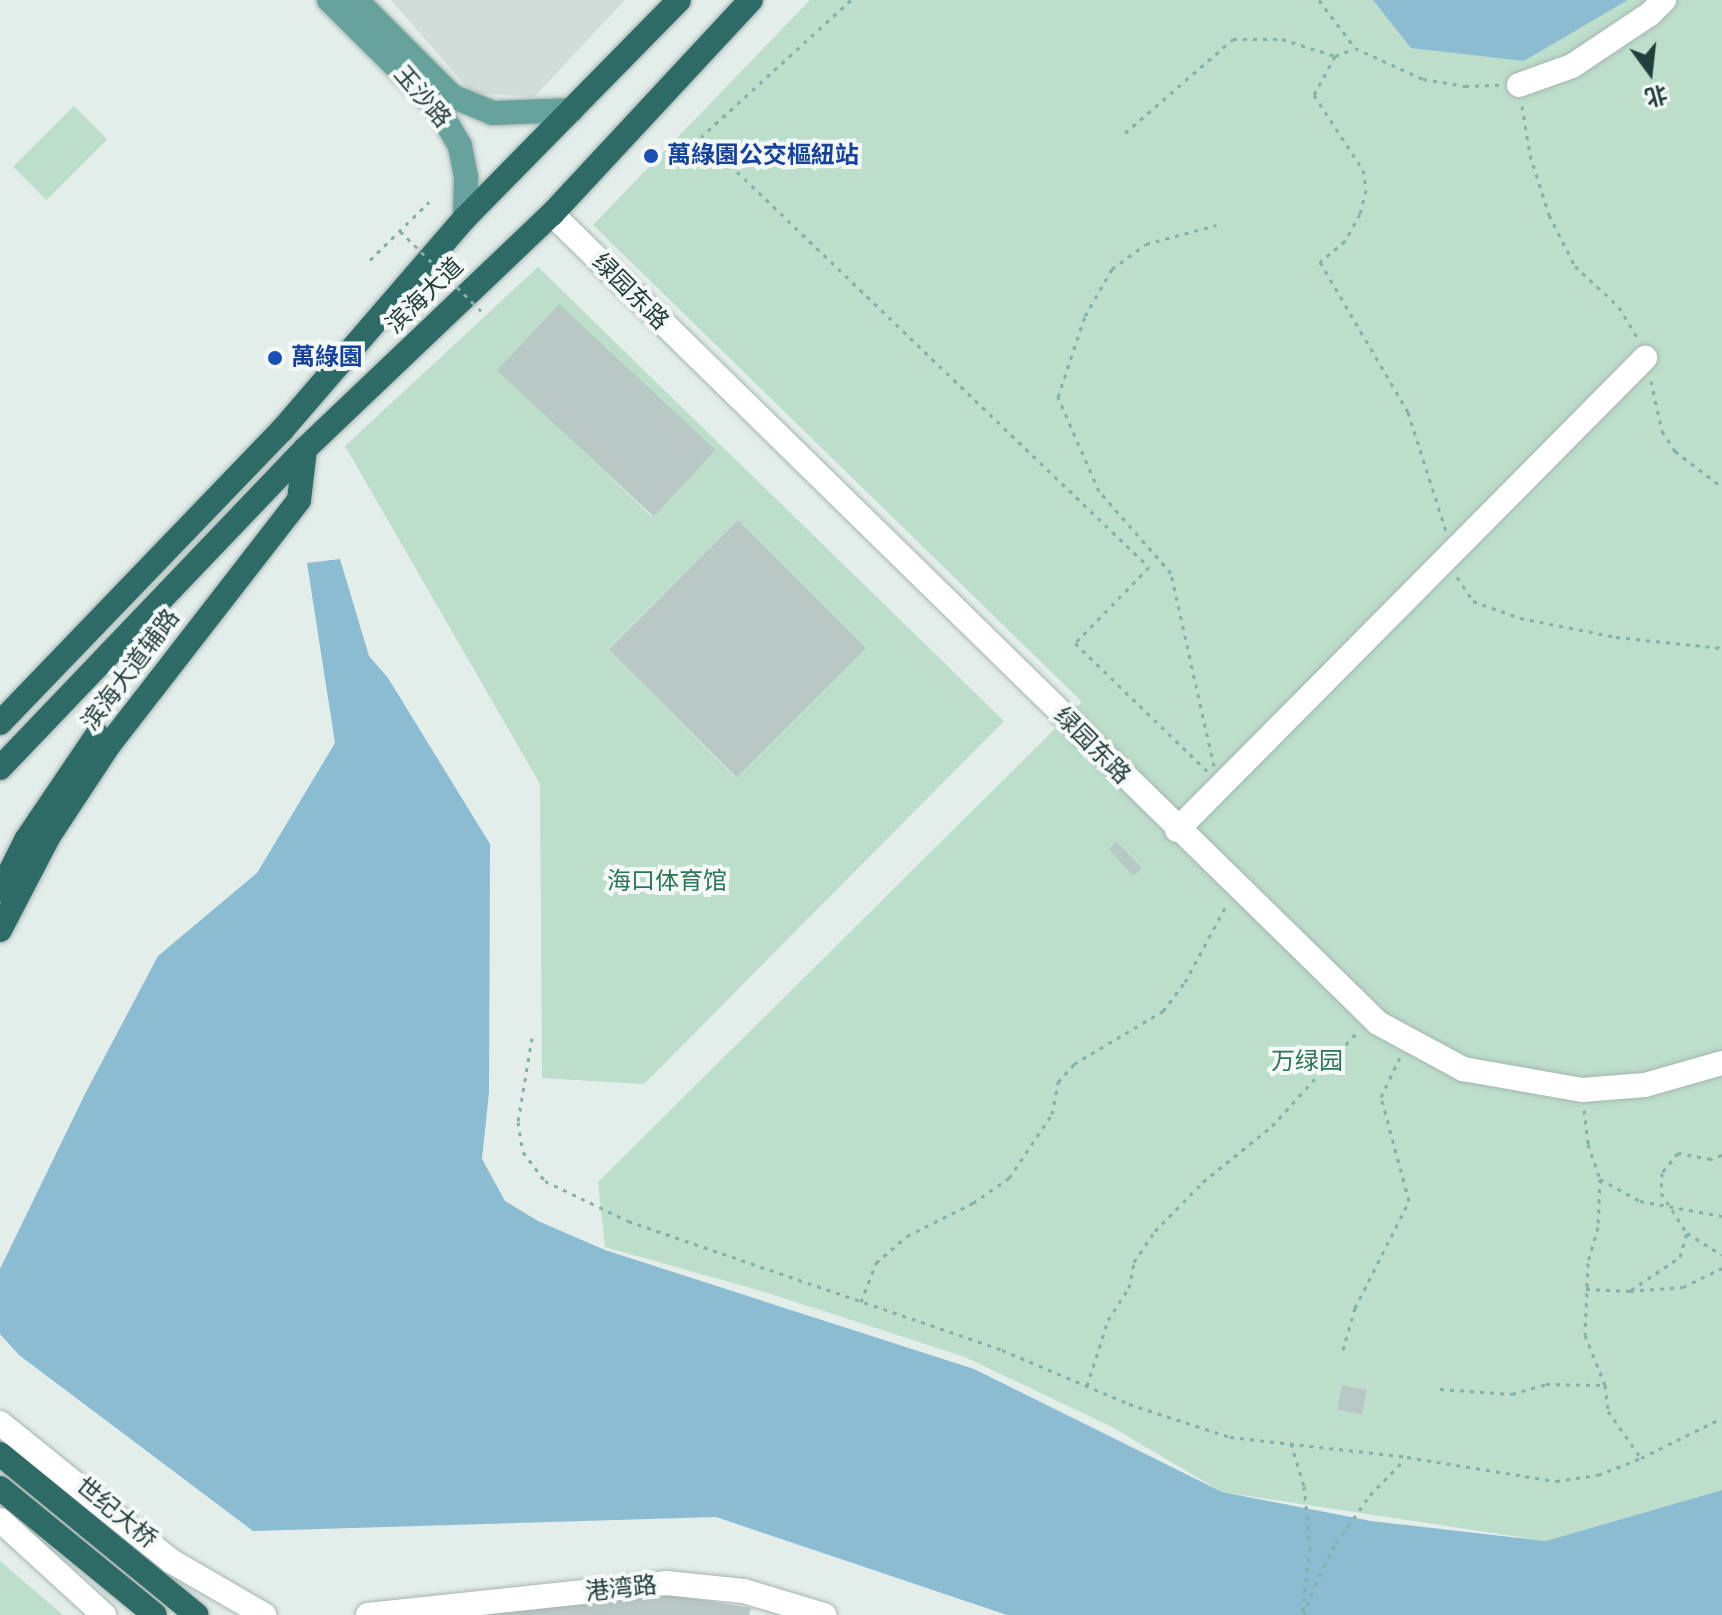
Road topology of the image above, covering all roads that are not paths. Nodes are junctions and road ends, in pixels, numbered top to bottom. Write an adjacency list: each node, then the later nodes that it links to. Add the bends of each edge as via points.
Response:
1 (329, 0): 9 (main road, 玉沙路, via 438,108 460,146)
2 (356, 0): 7 (main road, 玉沙路, via 452,96 493,113)
3 (679, 0): 7 (highway, 滨海大道)
4 (751, 0): 8 (highway, 滨海大道)
5 (1664, 0): 6 (street, via 1572,66)
6 (1519, 85)
7 (572, 110): 9 (highway, 滨海大道)
8 (552, 214): 11 (highway, 滨海大道); 15 (street, 绿园东路)
9 (465, 218): 12 (highway, 滨海大道, via 282,430)
10 (1645, 358): 15 (street)
11 (305, 449): 13 (highway, 滨海大道); 14 (highway, via 281,500); 18 (highway, 滨海大道辅路, via 299,500 109,745 49,836)
12 (0, 723)
13 (0, 768)
14 (69, 772): 16 (highway, via 47,792); 17 (highway)
15 (1177, 830): 19 (street, 绿园东路, via 1371,1016 1463,1069 1582,1090 1645,1085)
16 (0, 859)
17 (0, 892)
18 (0, 930)
19 (1722, 1063)
20 (0, 1423): 28 (street, via 171,1561)
21 (0, 1454): 27 (highway, 世纪大桥)
22 (0, 1488): 26 (highway)
23 (0, 1520): 25 (street)
24 (772, 1607): 29 (street, 港湾路, via 744,1591 666,1583); 30 (street, 港湾路)
25 (104, 1615)
26 (155, 1615)
27 (197, 1615)
28 (264, 1615)
29 (368, 1615)
30 (824, 1615)

